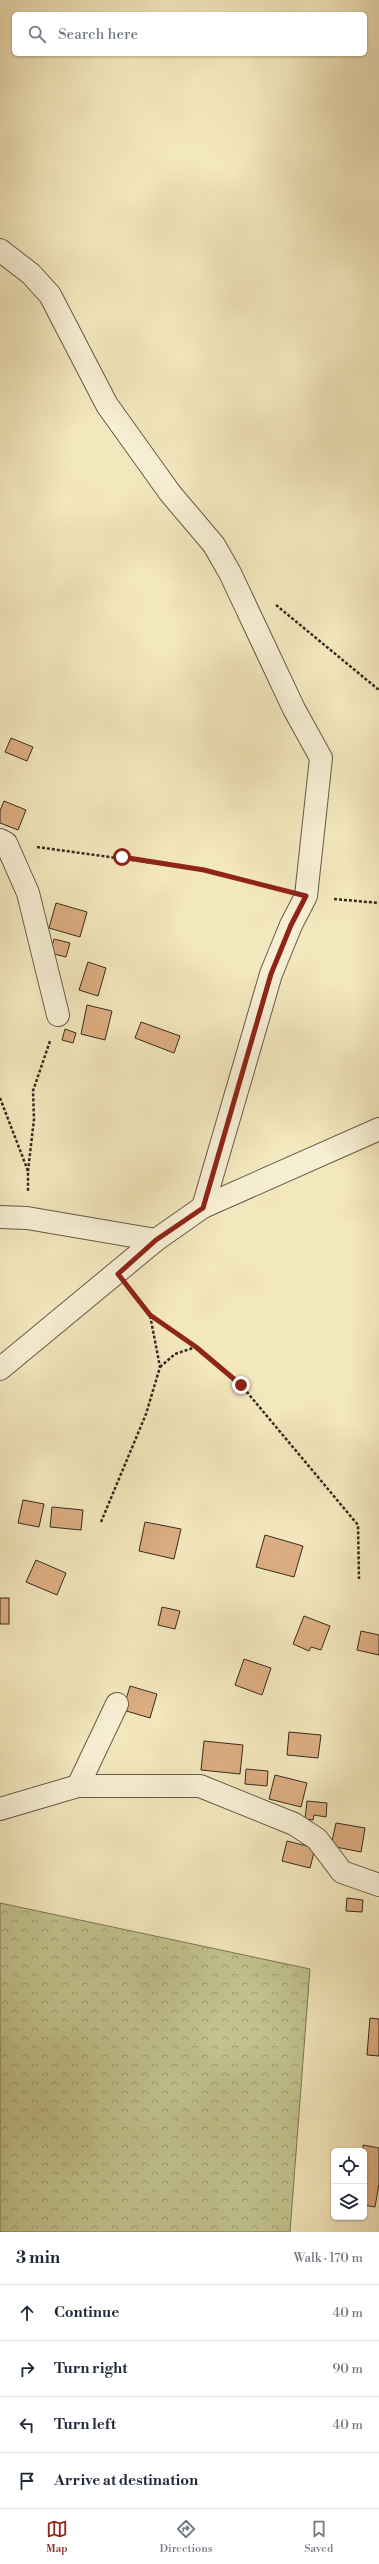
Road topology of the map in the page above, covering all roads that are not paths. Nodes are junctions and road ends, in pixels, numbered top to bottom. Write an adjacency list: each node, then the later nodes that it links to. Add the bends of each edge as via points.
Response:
1 (0, 250): 5 (street, via 31,274 50,295 107,405 170,493 214,545 230,573 294,709 321,758 306,896 271,974)
2 (3, 842): 3 (street, via 28,893)
3 (58, 1015)
4 (379, 1129): 5 (street)
5 (203, 1208): 7 (street)
6 (0, 1217): 7 (street, via 27,1218)
7 (156, 1240): 8 (street)
8 (0, 1369)
9 (116, 1704): 10 (street)
10 (78, 1786): 11 (street); 12 (street, via 200,1786 294,1824 316,1839 342,1872)
11 (0, 1809)
12 (379, 1885)

